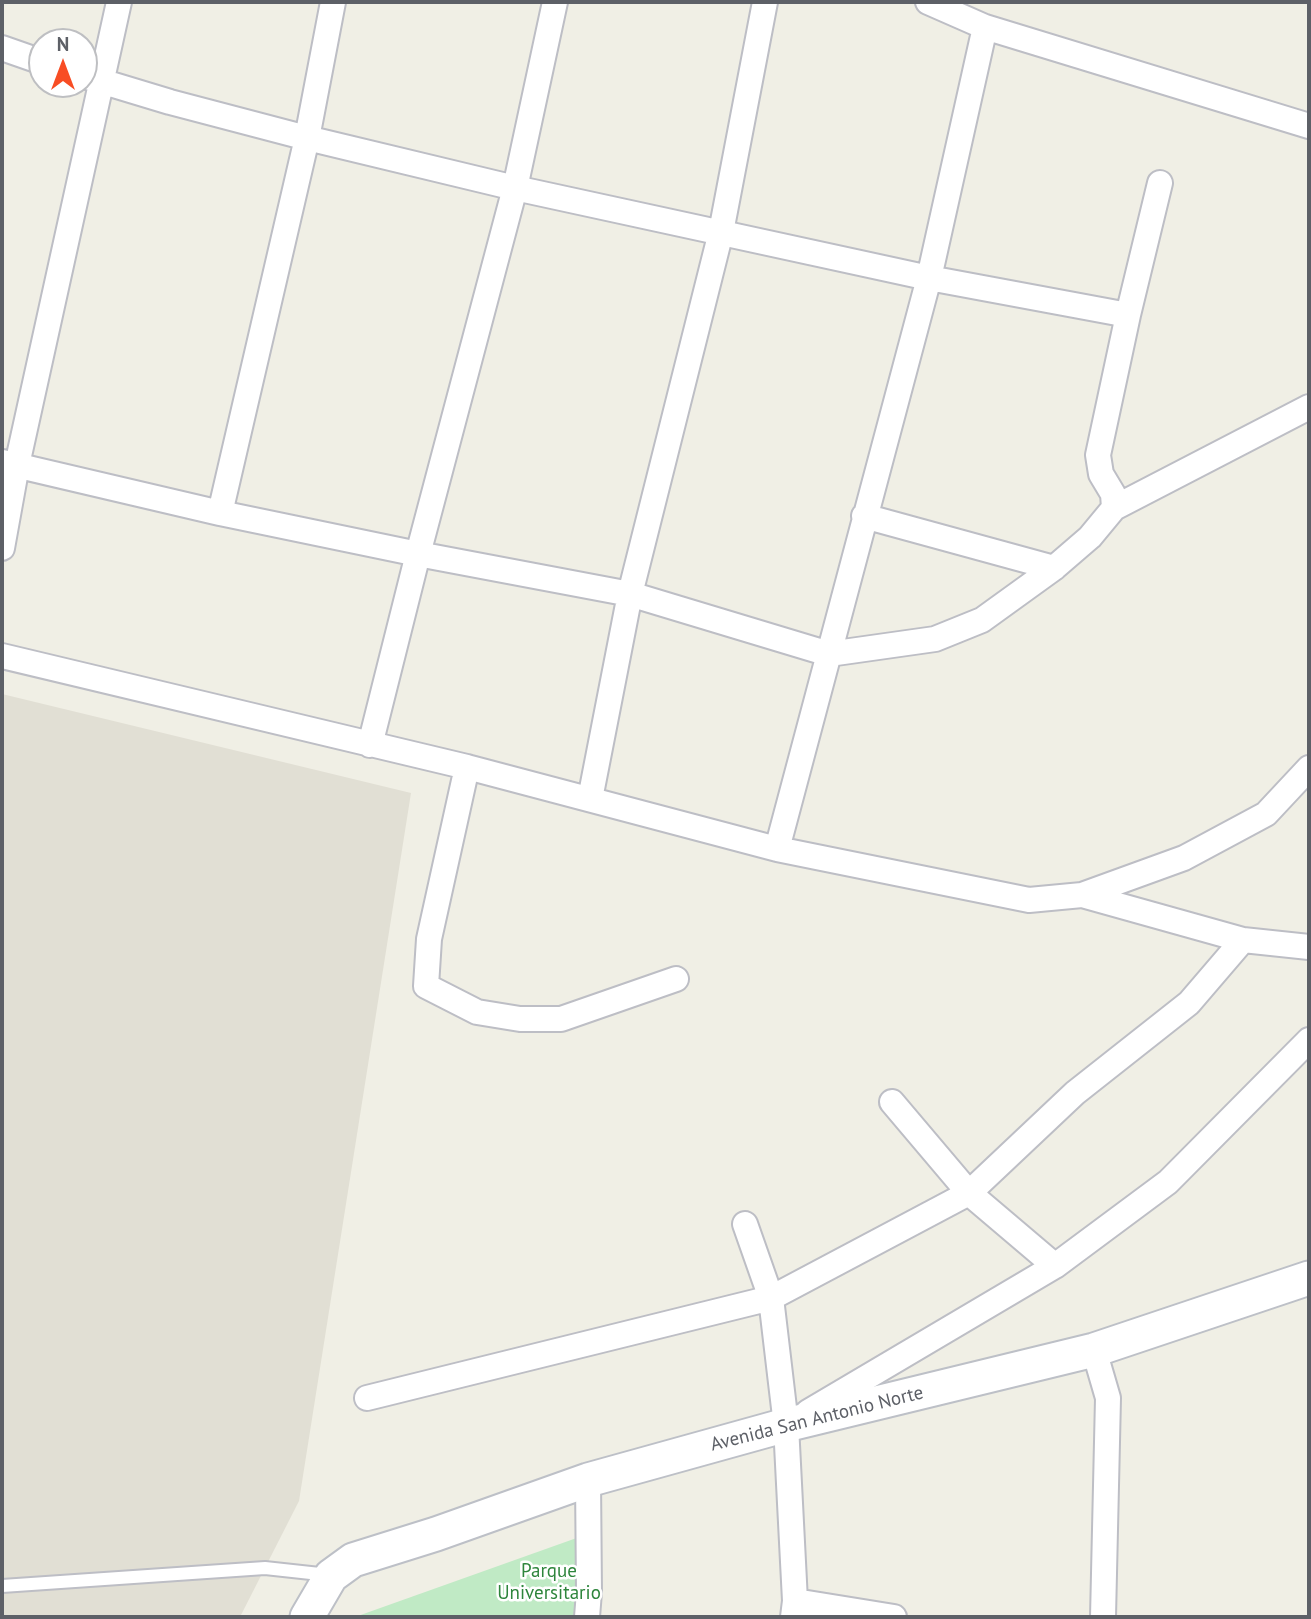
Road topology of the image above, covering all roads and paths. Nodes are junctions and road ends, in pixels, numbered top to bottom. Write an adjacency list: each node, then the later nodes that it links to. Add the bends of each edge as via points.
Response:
1 (119, 2): 9 (street)
2 (333, 2): 13 (street)
3 (555, 2): 15 (street)
4 (765, 2): 16 (street)
5 (928, 2): 6 (street)
6 (985, 27): 12 (street); 17 (street)
7 (2, 48): 8 (street)
8 (28, 57)
9 (98, 62)
10 (98, 81): 13 (street)
11 (88, 98): 20 (street)
12 (1309, 126)
13 (307, 138): 15 (street); 22 (street)
14 (1160, 183): 18 (street)
15 (515, 188): 16 (street); 25 (street)
16 (721, 232): 17 (street); 27 (street)
17 (929, 278): 18 (street); 23 (street)
18 (1128, 315): 21 (street, via 1098,455)
19 (1309, 407): 21 (street)
20 (9, 463): 22 (street); 24 (street)
21 (1114, 508): 26 (street, via 1090,537)
22 (220, 513): 25 (street)
23 (863, 516): 26 (street); 28 (street)
24 (2, 548)
25 (418, 554): 27 (street); 30 (street)
26 (1054, 568): 28 (street, via 982,620 935,639)
27 (630, 594): 28 (street); 33 (street)
28 (829, 654): 34 (street)
29 (2, 656): 30 (street)
30 (370, 745): 31 (street)
31 (467, 767): 33 (street); 38 (street, via 429,939 426,986 477,1012 561,1018)
32 (1309, 768): 35 (street, via 1266,814 1184,858)
33 (590, 799): 34 (street)
34 (777, 849): 35 (street, via 1029,900)
35 (1082, 895): 36 (street)
36 (1243, 940): 37 (street); 41 (street, via 1189,1003 1075,1093)
37 (1309, 947)
38 (676, 979)
39 (1309, 1040): 43 (street, via 1168,1182)
40 (892, 1102): 41 (street)
41 (969, 1193): 43 (street); 45 (street)
42 (745, 1224): 45 (street)
43 (1055, 1266): 48 (street)
44 (1309, 1278): 46 (street, Avenida San Antonio Norte)
45 (771, 1298): 47 (street); 48 (street)
46 (1094, 1350): 48 (street, Avenida San Antonio Norte); 56 (street, via 1108,1398)
47 (366, 1398)
48 (786, 1425): 49 (street, Avenida San Antonio Norte); 52 (street)
49 (588, 1480): 50 (street, Avenida San Antonio Norte, via 353,1560); 54 (street)
50 (331, 1576): 51 (lane, via 265,1568); 53 (street)
51 (2, 1586)
52 (794, 1609): 55 (street)
53 (306, 1617)
54 (587, 1617)
55 (894, 1617)
56 (1104, 1617)

